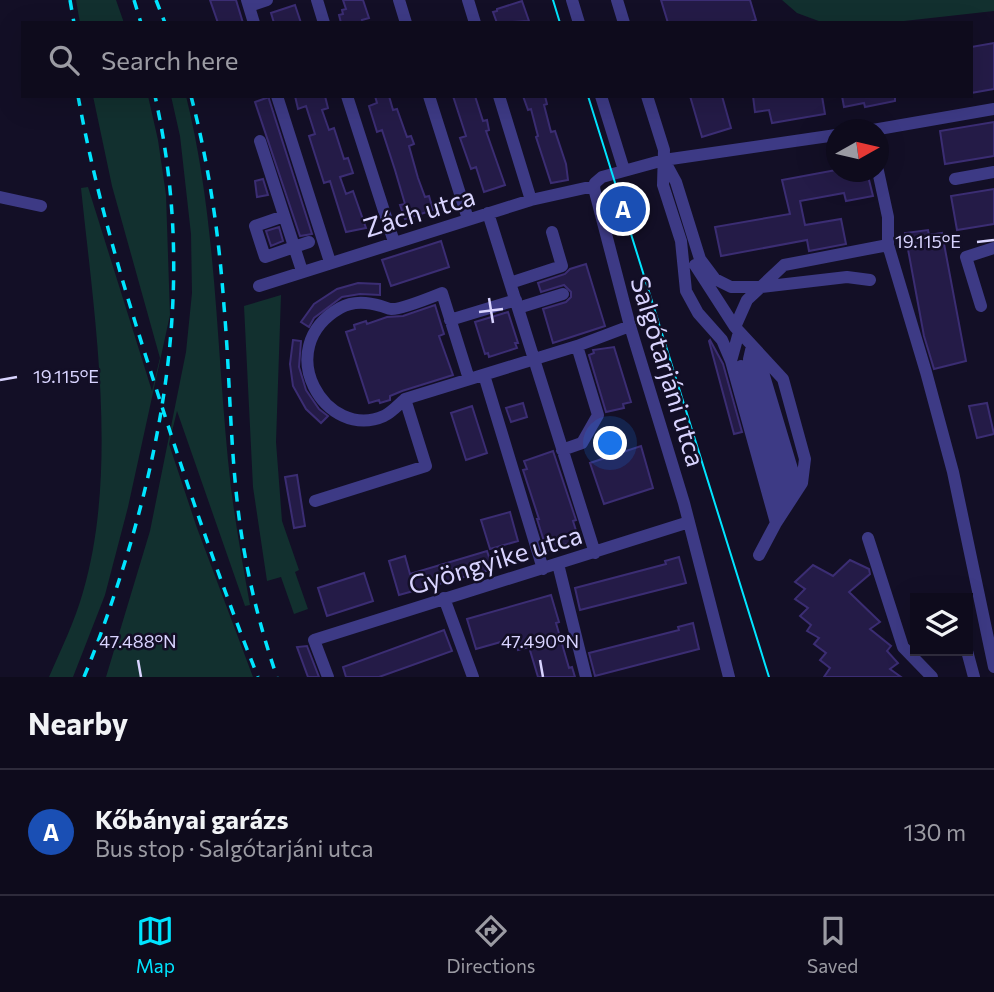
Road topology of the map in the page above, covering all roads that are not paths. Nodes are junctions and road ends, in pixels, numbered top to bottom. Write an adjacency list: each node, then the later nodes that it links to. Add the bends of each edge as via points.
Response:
1 (267, 0): 7 (street)
2 (317, 0): 9 (street)
3 (399, 0): 10 (street)
4 (468, 0): 11 (street)
5 (572, 0): 12 (street)
6 (617, 0): 13 (street)
7 (248, 3): 8 (street)
8 (253, 21)
9 (323, 21)
10 (405, 21)
11 (474, 21)
12 (578, 21)
13 (623, 21)
14 (278, 98): 43 (street)
15 (348, 98): 39 (street)
16 (430, 98): 35 (street)
17 (500, 98): 31 (street)
18 (602, 98): 25 (street)
19 (648, 98): 24 (street)
20 (994, 109): 21 (street)
21 (889, 127)
22 (826, 136): 24 (street)
23 (260, 141): 34 (street)
24 (664, 160): 25 (street); 37 (street, via 663,185); 48 (street, via 676,182 700,259 715,279 731,287)
25 (624, 170): 29 (street, via 601,177)
26 (994, 172): 27 (street)
27 (955, 179)
28 (880, 182): 40 (street)
29 (594, 188): 31 (street, Zách utca); 53 (street, Salgótarjáni utca)
30 (0, 197): 32 (street)
31 (531, 200): 33 (street, Zách utca)
32 (41, 206)
33 (488, 213): 35 (street, Zách utca); 46 (street)
34 (284, 216): 41 (street); 41 (street, via 255,226 265,257)
35 (468, 219): 39 (street, Zách utca)
36 (552, 232): 46 (street, via 562,266)
37 (681, 241): 54 (street); 57 (street, via 686,291 722,340)
38 (309, 242): 41 (street)
39 (394, 242): 43 (street, Zách utca)
40 (888, 245): 48 (street, via 784,265); 72 (street, via 953,472)
41 (294, 247): 44 (street)
42 (994, 248): 51 (street, via 966,257)
43 (330, 262): 44 (street, Zách utca)
44 (302, 271): 47 (street, Zách utca)
45 (870, 280): 48 (street, via 847,277)
46 (510, 283): 50 (street)
47 (259, 286)
48 (761, 287): 54 (street, via 747,300)
49 (563, 294): 50 (street)
50 (517, 304): 52 (street); 56 (street)
51 (981, 306)
52 (450, 320): 59 (street); 60 (street, via 442,293 391,310 366,302 342,307 310,338 310,382 322,401 341,414 363,421 385,416)
53 (630, 326): 55 (street); 64 (street, Salgótarjáni utca)
54 (746, 339): 57 (street); 63 (street, via 740,362); 63 (street, via 783,379 805,459 802,483)
55 (577, 346): 56 (street); 61 (street, via 598,415 582,443)
56 (534, 359): 58 (street); 61 (street)
57 (731, 361): 63 (street)
58 (484, 375): 59 (street); 69 (street)
59 (469, 379): 60 (street)
60 (405, 399): 62 (street, via 426,466)
61 (562, 450): 66 (street)
62 (315, 501)
63 (786, 502): 67 (street)
64 (689, 522): 66 (street, Gyöngyike utca); 76 (street, Salgótarjáni utca)
65 (868, 538): 77 (street, via 903,647)
66 (595, 552): 68 (street, Gyöngyike utca)
67 (759, 555)
68 (558, 564): 69 (street, Gyöngyike utca); 75 (street)
69 (543, 569): 70 (street, Gyöngyike utca)
70 (444, 598): 73 (street, Gyöngyike utca, via 314,640); 74 (street)
71 (968, 656): 78 (street)
72 (994, 667)
73 (328, 677)
74 (473, 677)
75 (586, 677)
76 (729, 677)
77 (932, 677)
78 (974, 677)

